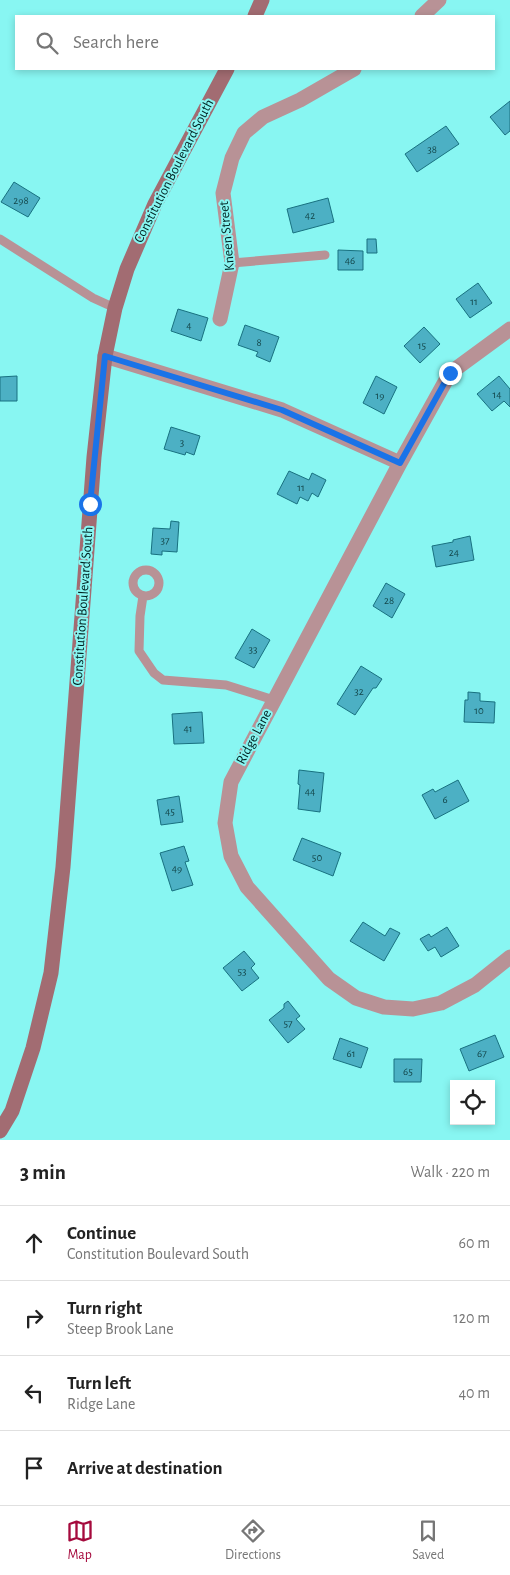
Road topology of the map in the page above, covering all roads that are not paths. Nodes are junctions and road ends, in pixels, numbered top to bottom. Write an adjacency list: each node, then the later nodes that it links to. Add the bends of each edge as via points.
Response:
1 (262, 0): 3 (main road)
2 (439, 0): 4 (street)
3 (255, 15)
4 (423, 15)
5 (226, 70): 10 (main road, Constitution Boulevard South, via 155,204)
6 (352, 70): 9 (street, Kneen Street, via 263,117 244,133 232,158 223,193)
7 (0, 239): 10 (lane)
8 (325, 255): 9 (lane)
9 (232, 263): 11 (street, Kneen Street)
10 (114, 308): 13 (main road, Constitution Boulevard South)
11 (220, 319)
12 (510, 329): 14 (street, Ridge Lane, via 450,373)
13 (105, 356): 14 (street, via 282,410); 18 (main road, Constitution Boulevard South, via 94,458 63,867 51,973 33,1048 12,1110)
14 (400, 463): 16 (street, Ridge Lane)
15 (143, 596): 16 (lane, via 140,651 154,673 163,680 226,685)
16 (274, 700): 17 (street, Ridge Lane, via 231,782 225,823 231,856 247,887 329,979 356,998 384,1007 413,1009 441,1003 475,985)
17 (510, 957)
18 (0, 1131)

